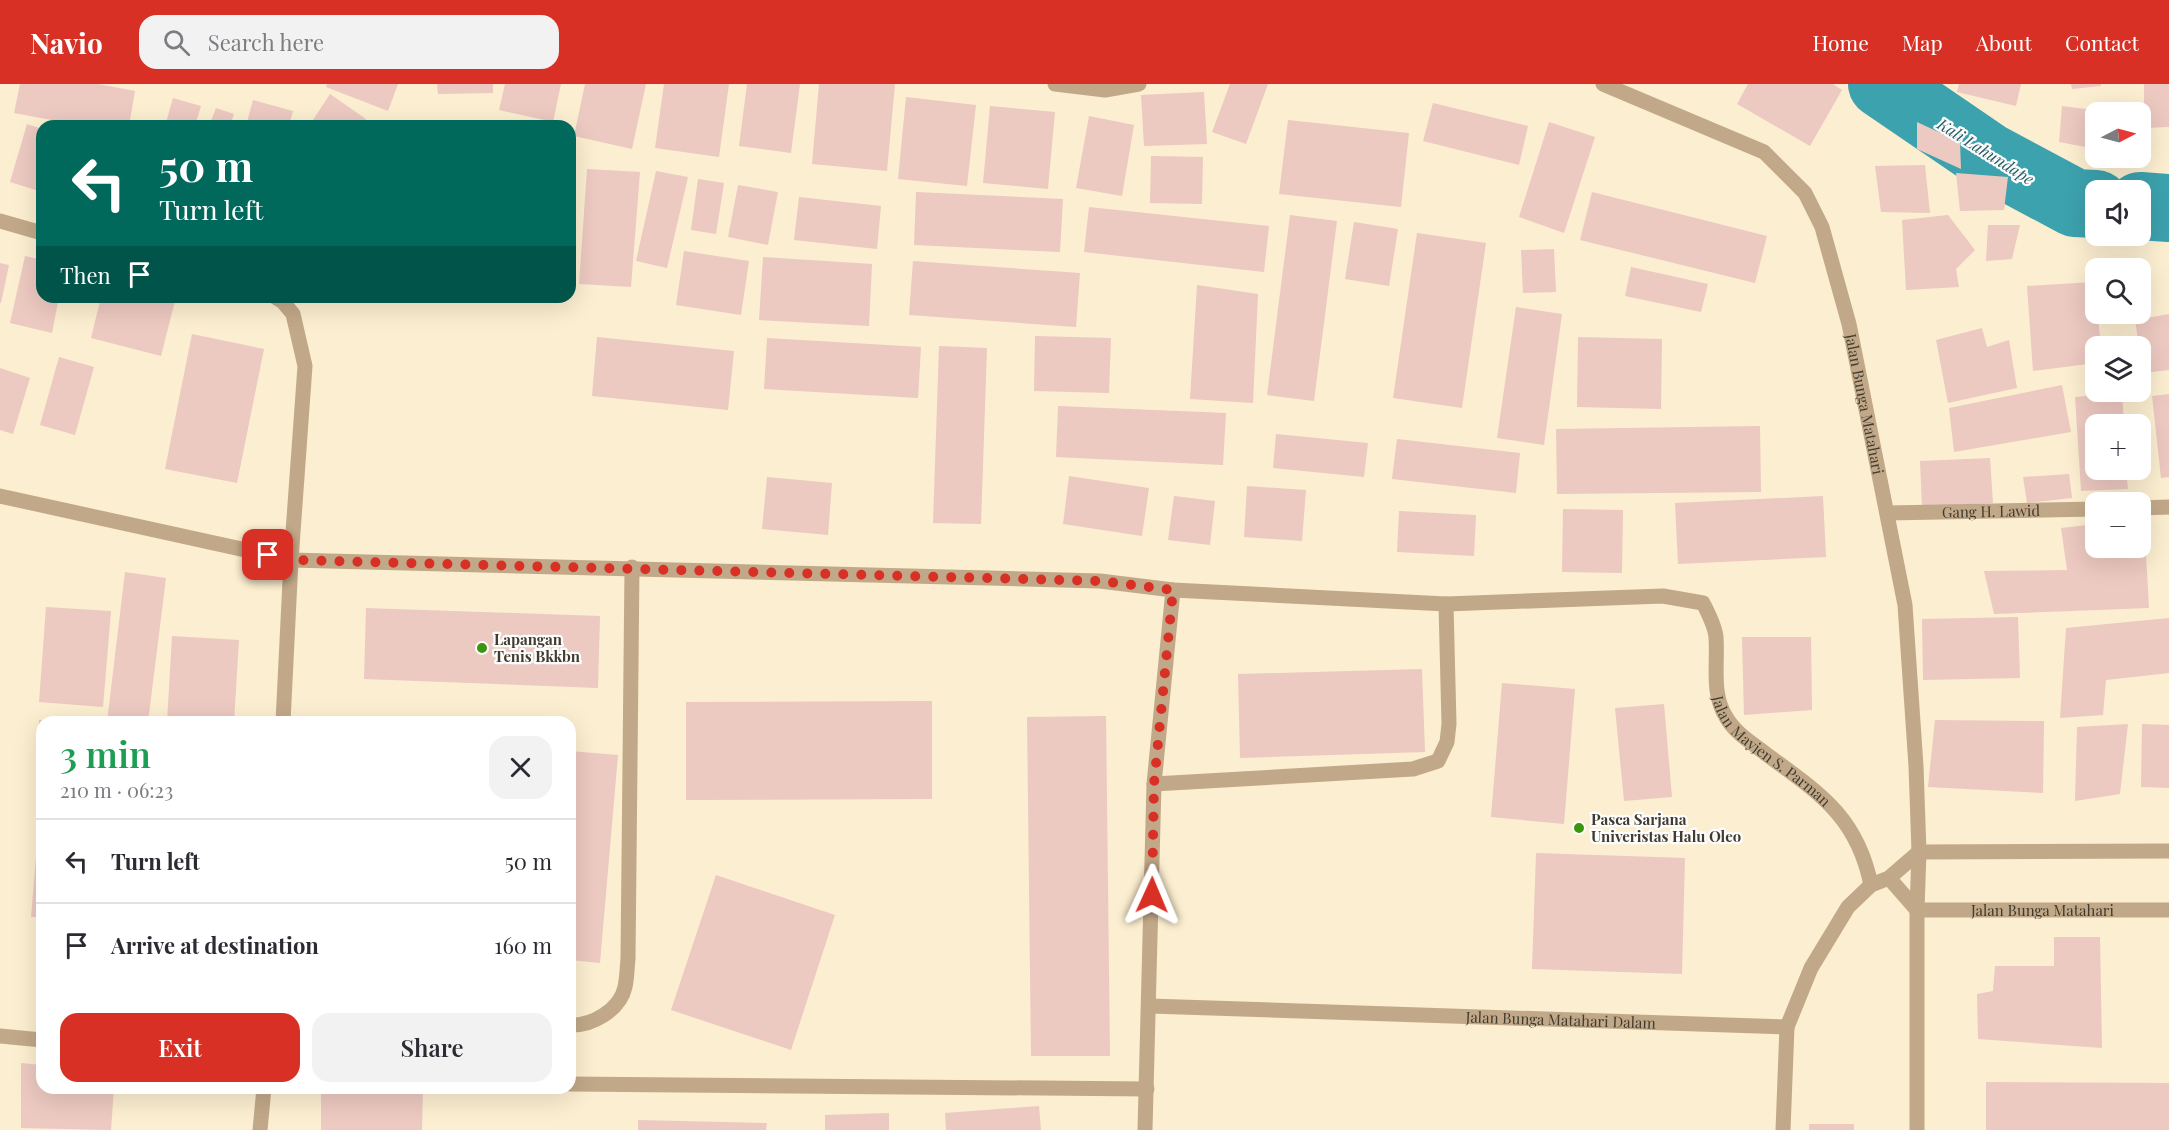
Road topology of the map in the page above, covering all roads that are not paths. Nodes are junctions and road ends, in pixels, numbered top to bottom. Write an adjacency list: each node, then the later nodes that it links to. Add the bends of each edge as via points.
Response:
1 (1055, 84): 2 (street, via 1105,90)
2 (1139, 84)
3 (1603, 84): 11 (street, Jalan Bunga Matahari, via 1764,152 1805,194 1822,227 1838,282)
4 (0, 221): 5 (street)
5 (36, 231)
6 (284, 303): 12 (street, via 293,314 305,366)
7 (0, 496): 12 (street)
8 (2169, 507): 9 (street)
9 (2151, 508)
10 (2085, 509): 11 (street, Gang H. Lawid)
11 (1887, 513): 19 (street, Jalan Bunga Matahari, via 1905,605)
12 (291, 560): 13 (street); 16 (street)
13 (632, 567): 14 (street, via 1100,581); 25 (street, via 628,959 624,990 612,1009 596,1020)
14 (1173, 590): 15 (street); 17 (street)
15 (1446, 604): 17 (street, via 1449,724 1447,742 1438,761 1413,769); 21 (street, Jalan Mayjen S. Parman, via 1663,596 1703,603 1716,634 1718,702 1726,718 1740,734 1835,809 1855,836 1865,858)
16 (283, 716)
17 (1154, 784): 24 (street)
18 (2169, 851): 19 (street)
19 (1919, 852): 20 (street); 22 (street, Jalan Bunga Matahari)
20 (1889, 878): 21 (street); 22 (street)
21 (1870, 885): 26 (street, via 1832,931)
22 (1917, 910): 23 (street, Jalan Bunga Matahari); 35 (street, Jalan Bunga Matahari)
23 (2169, 910)
24 (1150, 1006): 26 (street, Jalan Bunga Matahari Dalam); 30 (street)
25 (576, 1024)
26 (1786, 1027): 34 (street)
27 (0, 1036): 28 (street)
28 (36, 1039)
29 (576, 1084): 30 (street)
30 (1147, 1089): 33 (street)
31 (263, 1094): 32 (street)
32 (260, 1130)
33 (1145, 1130)
34 (1783, 1130)
35 (1917, 1130)

